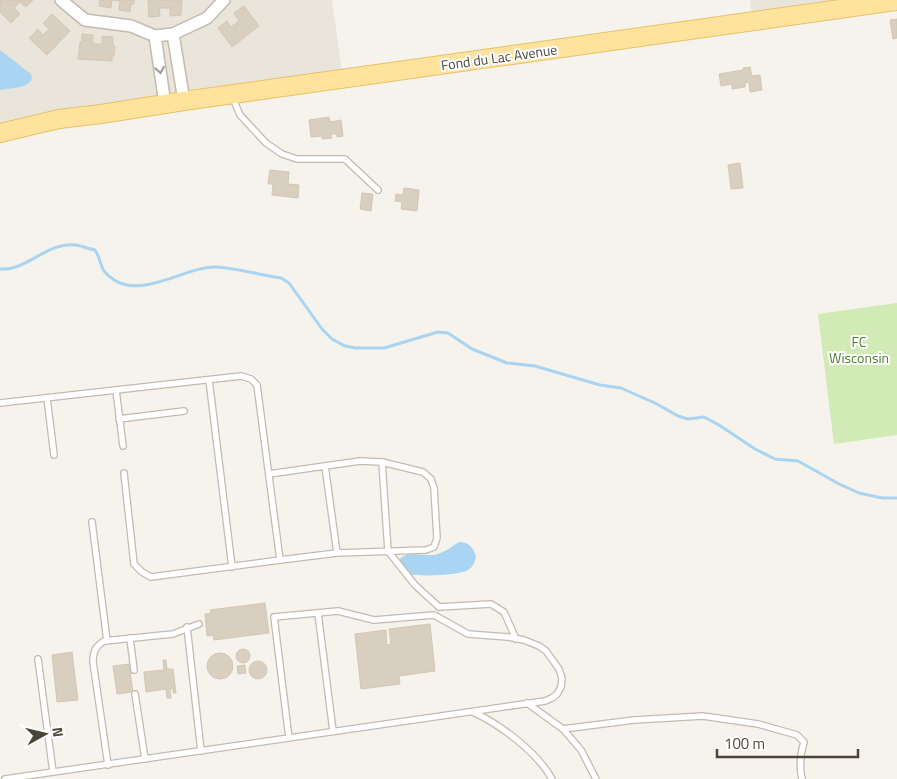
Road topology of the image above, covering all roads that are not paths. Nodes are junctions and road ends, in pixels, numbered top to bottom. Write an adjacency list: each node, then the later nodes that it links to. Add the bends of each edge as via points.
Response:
1 (61, 0): 6 (street, via 85,20 131,26)
2 (224, 0): 5 (street, via 206,18)
3 (897, 1): 4 (main road, Fond du Lac Avenue)
4 (843, 4): 7 (main road, Fond du Lac Avenue)
5 (173, 34): 6 (street); 8 (street)
6 (155, 36): 9 (street, one-way to 9)
7 (231, 94): 8 (main road, Fond du Lac Avenue); 13 (lane, via 240,115 266,143 282,154 297,159 344,159)
8 (184, 101): 9 (main road, Fond du Lac Avenue)
9 (166, 104): 10 (main road, Fond du Lac Avenue)
10 (101, 114): 11 (main road, Fond du Lac Avenue, via 50,121); 12 (main road, Fond du Lac Avenue)
11 (0, 133)
12 (0, 144)
13 (378, 190)
14 (208, 380): 15 (lane); 25 (lane, via 241,376 251,378 257,386); 30 (lane)
15 (116, 390): 16 (lane); 19 (lane)
16 (47, 398): 17 (lane); 21 (lane)
17 (0, 403)
18 (184, 411): 19 (lane)
19 (119, 419): 20 (lane)
20 (123, 446)
21 (54, 455)
22 (382, 462): 23 (lane, via 360,461); 27 (lane); 27 (lane, via 423,472 431,479 434,488 437,538 434,547)
23 (325, 466): 25 (lane); 28 (lane)
24 (124, 473): 30 (lane, via 134,564 142,572 151,577)
25 (269, 474): 29 (lane)
26 (92, 522): 36 (lane)
27 (388, 551): 28 (lane); 35 (lane, via 416,586 439,607 491,604 504,612)
28 (337, 553): 29 (lane)
29 (280, 560): 30 (lane)
30 (232, 566)
31 (318, 613): 35 (lane, via 338,611 374,620 434,614 468,634); 43 (lane); 44 (lane, via 274,617)
32 (199, 624): 33 (lane)
33 (187, 627): 34 (lane, via 173,634); 45 (lane)
34 (130, 638): 36 (lane); 38 (lane)
35 (516, 638): 40 (lane, via 546,651 562,678 557,694 552,698)
36 (107, 641): 47 (lane, via 93,652 92,662)
37 (38, 659): 48 (lane)
38 (134, 670)
39 (135, 694): 46 (lane)
40 (527, 703): 41 (lane); 42 (lane)
41 (472, 711): 43 (lane); 50 (lane, via 493,722 523,746)
42 (563, 730): 51 (lane, via 581,750); 52 (lane, via 634,720 703,716 758,724 797,734 804,742 800,766)
43 (333, 731): 44 (lane)
44 (289, 738): 45 (lane)
45 (201, 751): 46 (lane)
46 (145, 759): 47 (lane)
47 (108, 765): 48 (lane)
48 (53, 772): 49 (lane)
49 (5, 779)
50 (552, 779)
51 (596, 779)
52 (802, 779)

